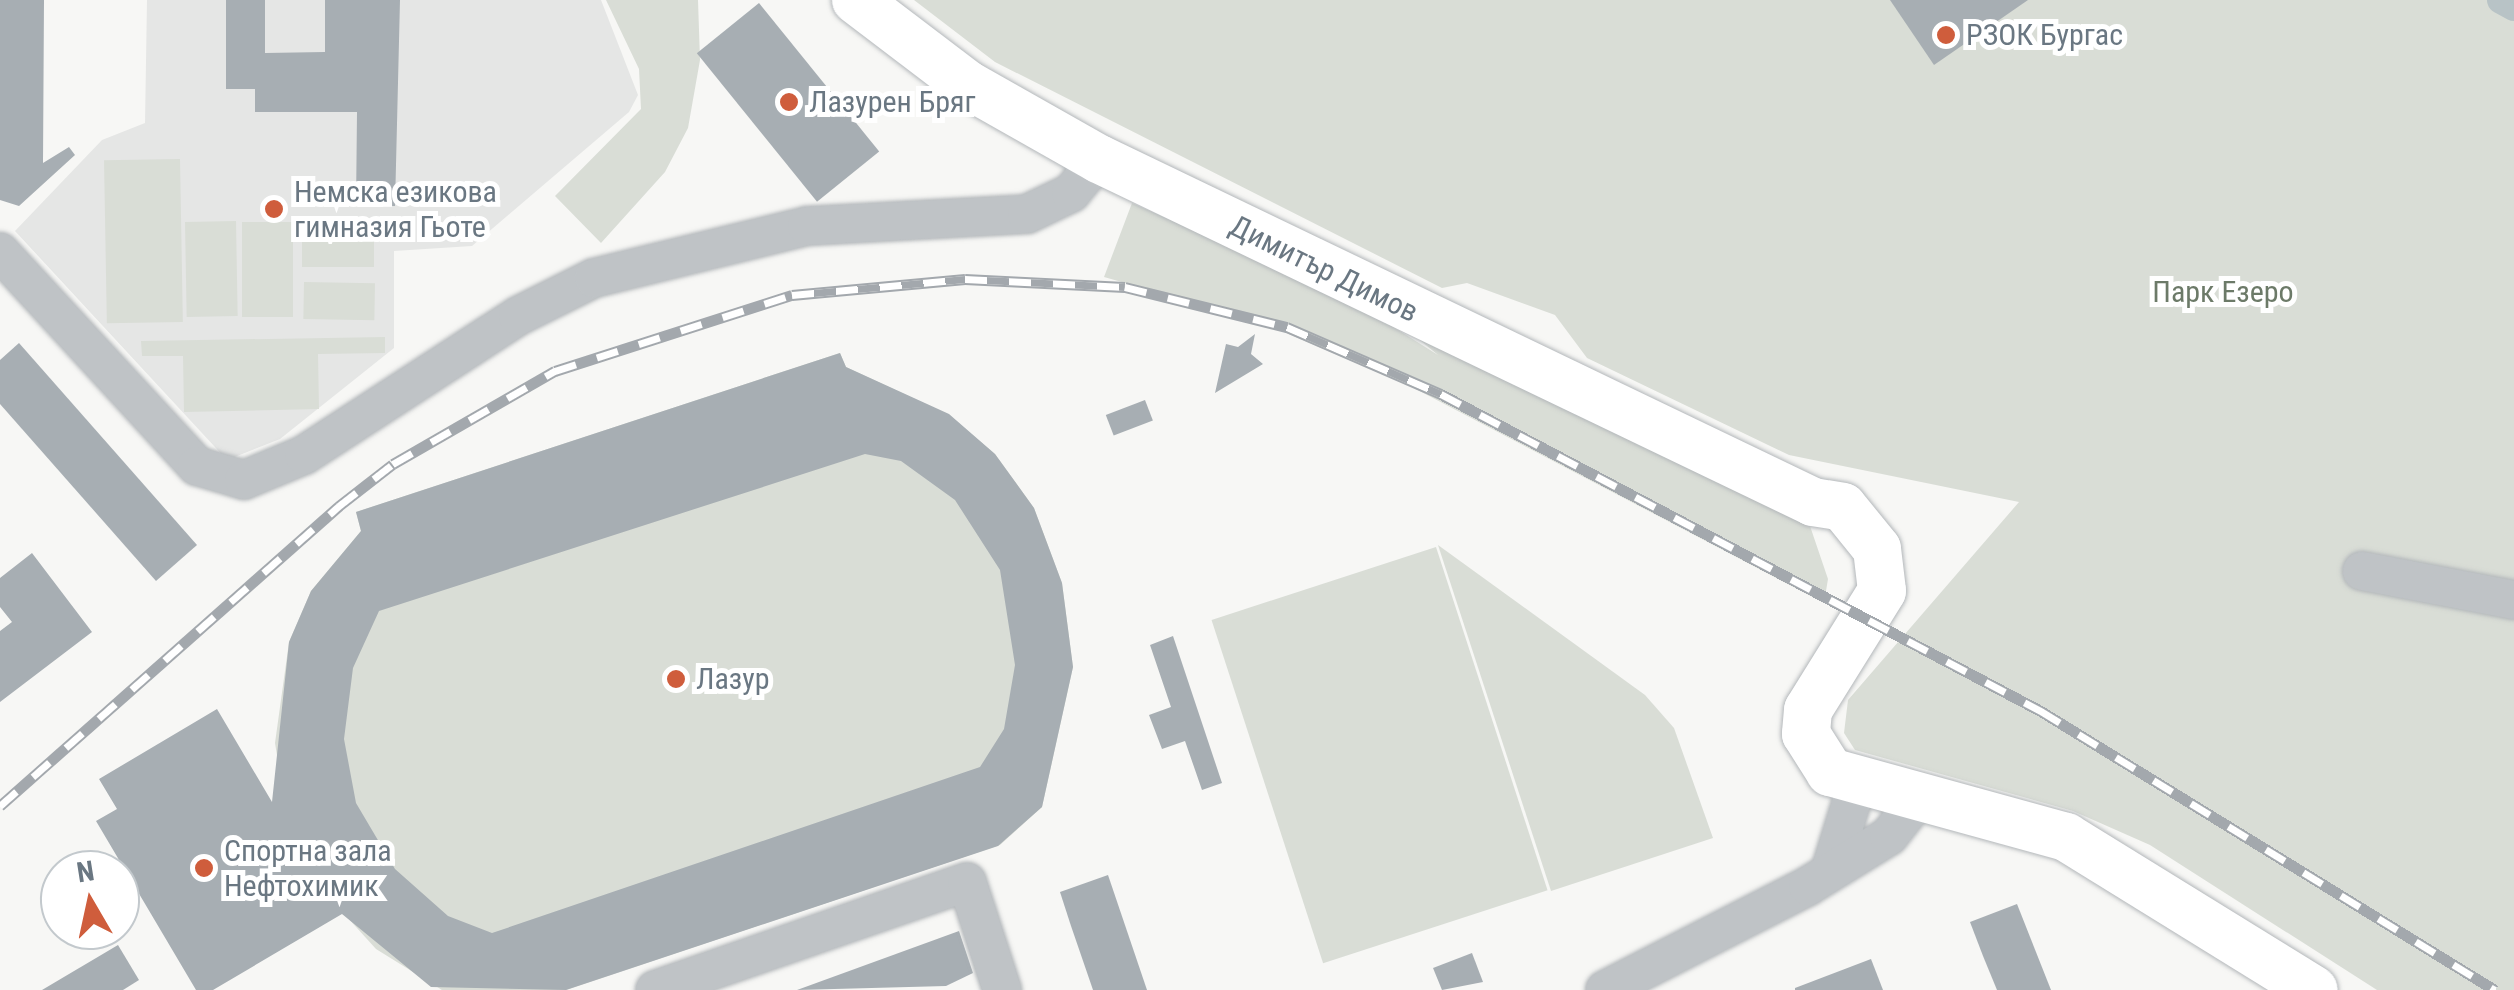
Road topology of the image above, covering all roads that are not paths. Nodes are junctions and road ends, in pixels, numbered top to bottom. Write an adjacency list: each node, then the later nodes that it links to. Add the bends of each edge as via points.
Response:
1 (856, 0): 2 (main road, Димитър Димов, via 968,85)
2 (1099, 159): 3 (street, via 1070,193 1027,214 807,226 594,278 518,316 304,456 244,480 196,466); 6 (main road, Димитър Димов, via 1813,502 1854,554 1866,617 1808,710 1806,734 1830,772)
3 (0, 252)
4 (2362, 571): 5 (street)
5 (2514, 600)
6 (1857, 784): 7 (main road); 8 (street)
7 (1918, 798): 8 (street, via 1888,836); 12 (main road, via 1978,806 2066,837)
8 (1832, 864): 11 (street, via 1767,911)
9 (655, 990): 10 (street, via 967,882)
10 (1002, 990)
11 (1605, 990)
12 (2314, 990)

